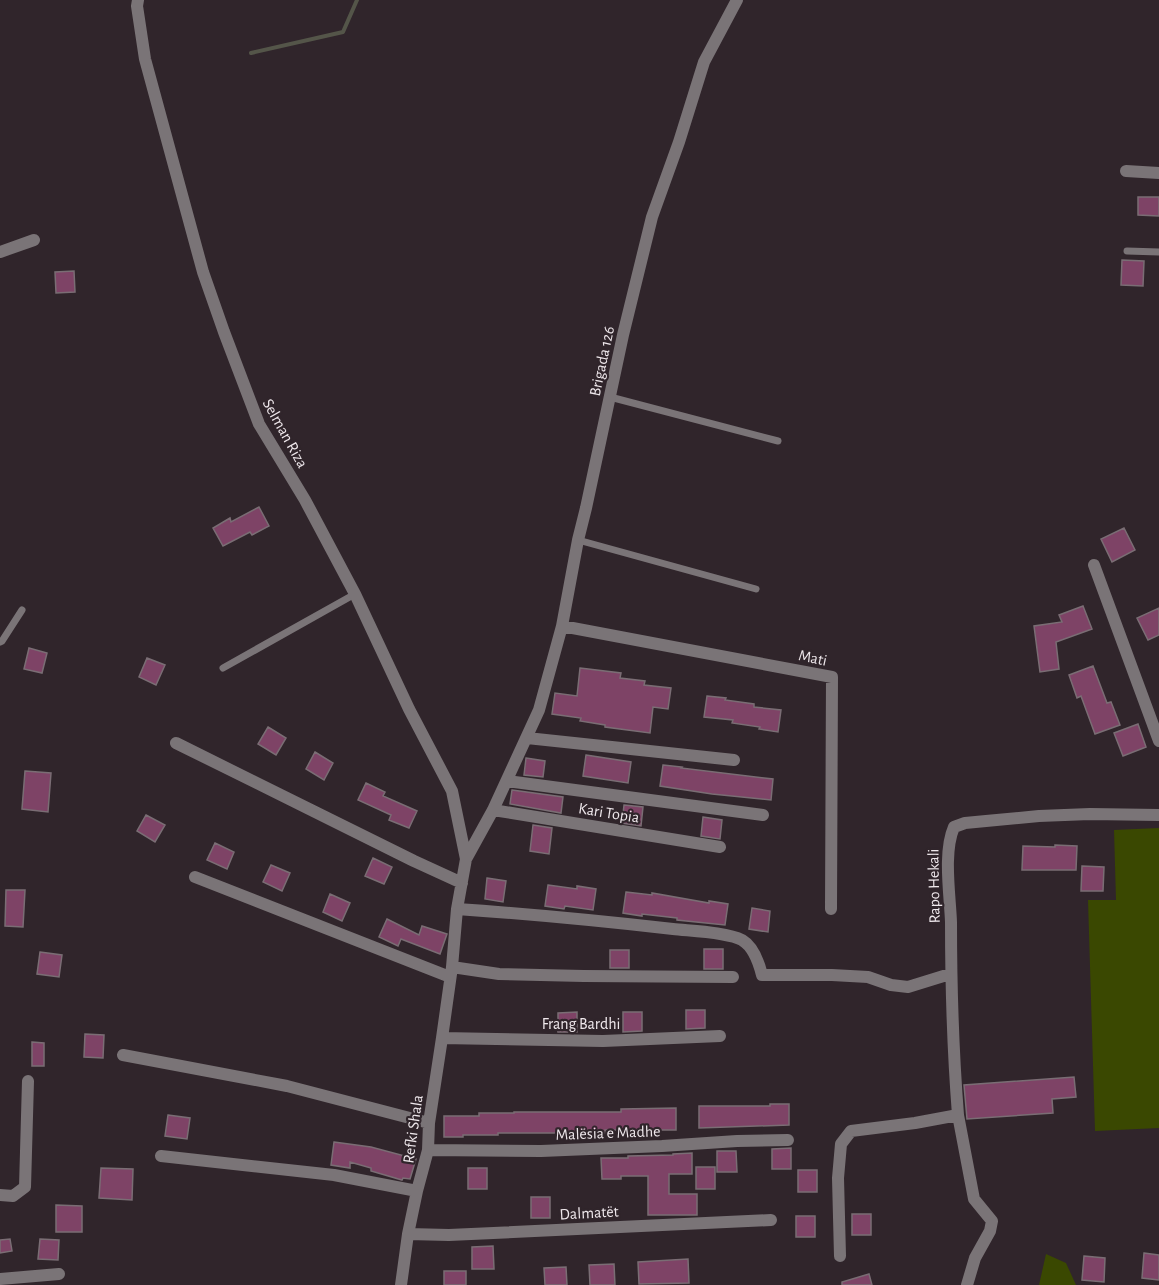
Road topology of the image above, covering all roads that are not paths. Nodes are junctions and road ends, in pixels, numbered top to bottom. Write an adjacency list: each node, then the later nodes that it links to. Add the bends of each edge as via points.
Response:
1 (138, 0): 14 (street, Selman Riza, via 144,59 203,272 224,332 259,424)
2 (737, 0): 9 (street, Brigada 126, via 704,62 652,217)
3 (1126, 171): 4 (street)
4 (1159, 173)
5 (34, 240): 7 (street)
6 (1127, 251): 8 (lane)
7 (0, 252)
8 (1159, 252)
9 (610, 397): 10 (lane); 11 (street, Brigada 126)
10 (777, 441)
11 (578, 540): 13 (lane); 16 (street, Brigada 126)
12 (1094, 565): 20 (street)
13 (756, 589)
14 (355, 594): 18 (lane); 28 (street, Selman Riza, via 452,791)
15 (22, 610): 17 (lane)
16 (562, 626): 19 (street, Brigada 126, via 539,710); 32 (street, Mati, via 832,677)
17 (0, 642)
18 (223, 668)
19 (526, 738): 22 (street); 23 (street, Brigada 126)
20 (1159, 741)
21 (177, 743): 30 (street)
22 (734, 760)
23 (507, 781): 24 (street, Brigada 126); 25 (street)
24 (493, 810): 27 (street, Kari Topia); 28 (street, Brigada 126)
25 (763, 815)
26 (1159, 815): 34 (street, Rapo Hekali, via 1040,816 954,827 949,837)
27 (720, 847)
28 (466, 859): 30 (street, Refki Shala)
29 (195, 877): 33 (street)
30 (462, 883): 31 (street, Refki Shala)
31 (457, 909): 33 (street, Refki Shala); 34 (street, via 724,935 742,940 753,952 762,975 868,977 908,987)
32 (831, 909)
33 (451, 972): 35 (street); 37 (street, Refki Shala)
34 (950, 974): 40 (street, Rapo Hekali)
35 (733, 977)
36 (720, 1036): 37 (street, Frang Bardhi, via 603,1041)
37 (442, 1038): 41 (street, Refki Shala)
38 (123, 1055): 41 (street, via 287,1086)
39 (28, 1081): 46 (street, via 25,1186 14,1196)
40 (958, 1115): 49 (street, via 851,1131 841,1144 838,1178); 53 (street, Rapo Hekali, via 974,1199 993,1221)
41 (429, 1123): 43 (street, Refki Shala)
42 (788, 1140): 43 (street, Malësia e Madhe, via 541,1151)
43 (428, 1150): 45 (street, Refki Shala)
44 (161, 1156): 45 (street, via 333,1175)
45 (417, 1191): 48 (street, Refki Shala)
46 (0, 1195)
47 (771, 1220): 48 (street, Dalmatët)
48 (408, 1234): 52 (street, Refki Shala)
49 (840, 1256)
50 (58, 1274): 51 (street)
51 (0, 1279)
52 (401, 1285)
53 (967, 1285)

